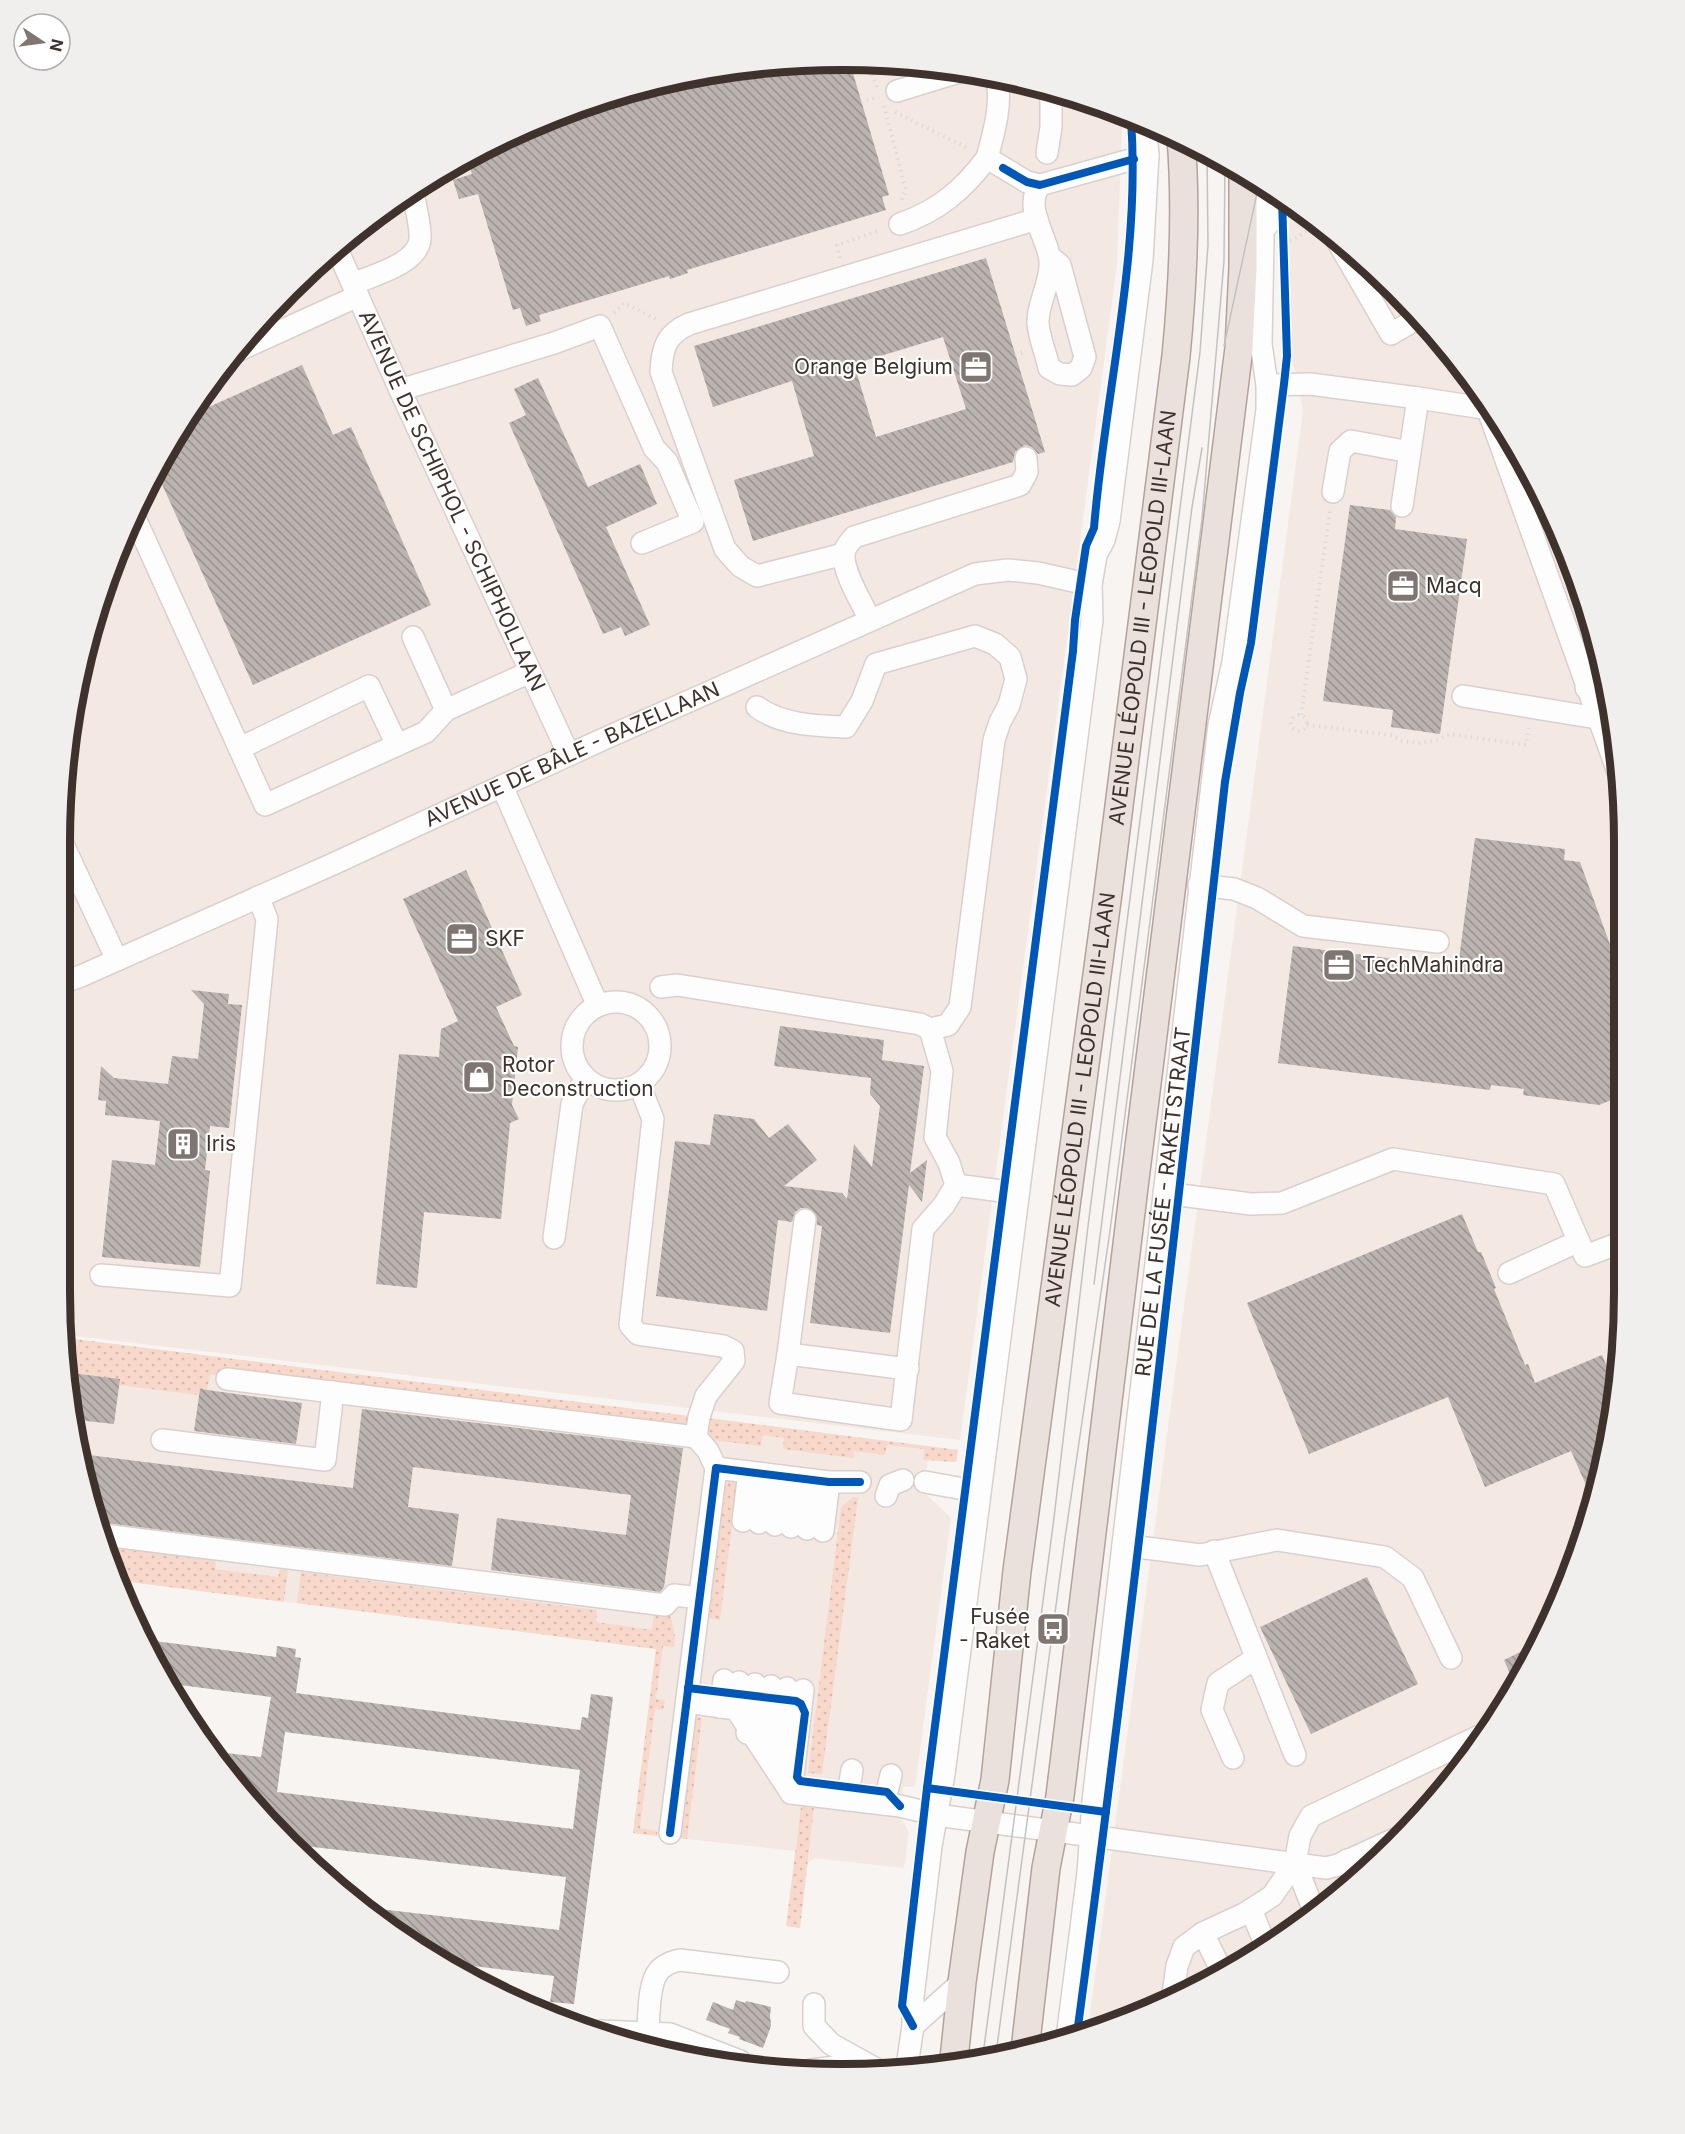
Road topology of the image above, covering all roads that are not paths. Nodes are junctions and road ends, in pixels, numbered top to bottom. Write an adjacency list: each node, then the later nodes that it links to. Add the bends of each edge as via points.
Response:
1 (945, 77): 4 (street)
2 (997, 86): 9 (street, via 995,128)
3 (1051, 100): 7 (street)
4 (890, 101)
5 (1146, 133): 8 (street)
6 (1182, 149): 105 (main road, AVENUE LÉOPOLD III - LEOPOLD III-LAAN, via 1183,279 1176,356 1017,1571 995,1780)
7 (1047, 153)
8 (1148, 155): 10 (street); 37 (street, via 1142,260 1109,521 1096,555)
9 (987, 158): 10 (street, via 1027,182); 16 (street, via 970,181 948,200 915,219)
10 (1040, 185): 15 (street, via 1034,192)
11 (1247, 186): 18 (main road)
12 (1264, 197): 17 (street, RUE DE LA FUSÉE - RAKETSTRAAT)
13 (414, 201): 22 (street, via 418,249 410,259)
14 (1280, 208): 17 (street)
15 (1037, 219): 20 (street); 36 (street, via 689,324 668,340 662,353 661,372 725,549 740,566 757,576)
16 (894, 220)
17 (1265, 228): 18 (street, RUE DE LA FUSÉE - RAKETSTRAAT)
18 (1270, 253): 25 (street, RUE DE LA FUSÉE - RAKETSTRAAT, via 1262,344); 106 (main road, via 1239,348)
19 (340, 256): 22 (street, AVENUE DE SCHIPHOL - SCHIPHOLLAAN)
20 (1050, 257): 20 (street, via 1038,321 1049,368 1072,375 1081,368 1085,357 1060,265)
21 (1347, 258): 23 (street, via 1391,334)
22 (355, 290): 24 (street); 26 (street, AVENUE DE SCHIPHOL - SCHIPHOLLAAN)
23 (1412, 322)
24 (255, 342)
25 (1267, 385): 27 (street, via 1310,384); 52 (street, RUE DE LA FUSÉE - RAKETSTRAAT, via 1243,597 1219,725)
26 (400, 390): 35 (street, via 600,326 654,448 667,462 693,522); 40 (street, AVENUE DE SCHIPHOL - SCHIPHOLLAAN)
27 (1418, 398): 28 (street); 30 (street)
28 (1479, 408)
29 (1502, 443): 41 (street)
30 (1410, 452): 32 (street, via 1351,441 1340,450); 33 (street)
31 (1026, 458): 36 (street, via 1027,472 1020,485 854,537)
32 (1333, 492)
33 (1402, 506)
34 (139, 526): 47 (street)
35 (642, 543)
36 (844, 554): 38 (street, via 846,568)
37 (1091, 585): 38 (street, AVENUE DE BÂLE - BAZELLAAN, via 1018,570 975,574); 63 (street, via 1092,620)
38 (870, 620): 49 (street, AVENUE DE BÂLE - BAZELLAAN)
39 (413, 637): 44 (street)
40 (530, 672): 44 (street); 49 (street, AVENUE DE SCHIPHOL - SCHIPHOLLAAN)
41 (1596, 685): 45 (street)
42 (1462, 696): 45 (street)
43 (757, 707): 59 (street, via 781,719 846,727 862,701 876,664 975,636 995,644 1010,657 1016,679 994,740 960,1007 948,1024)
44 (446, 710): 46 (street, via 426,732)
45 (1597, 718): 48 (street)
46 (397, 745): 47 (street, via 265,805); 47 (street, via 369,686)
47 (240, 748)
48 (1609, 748)
49 (569, 755): 50 (street, AVENUE DE BÂLE - BAZELLAAN)
50 (502, 786): 53 (street, AVENUE DE BÂLE - BAZELLAAN); 58 (street)
51 (70, 857): 55 (street)
52 (1199, 885): 54 (street, via 1234,889 1257,898 1302,926); 64 (street, RUE DE LA FUSÉE - RAKETSTRAAT)
53 (258, 897): 55 (street, AVENUE DE BÂLE - BAZELLAAN); 70 (street, via 267,919 230,1286)
54 (1438, 942)
55 (117, 960): 56 (street, AVENUE DE BÂLE - BAZELLAAN)
56 (70, 979)
57 (661, 987): 59 (street, via 677,985 744,994 920,1024)
58 (598, 1006): 60 (street, via 581,1019 572,1039 576,1067); 61 (street, via 613,1002 629,1004 643,1011 657,1030 659,1054 649,1076)
59 (930, 1029): 62 (street, via 942,1071 935,1137)
60 (585, 1079): 61 (street, via 611,1090 626,1090); 66 (street, via 572,1104)
61 (639, 1084): 75 (street, via 653,1119 630,1325 638,1334 723,1346 733,1351 734,1361 706,1396)
62 (956, 1185): 63 (street); 72 (street, via 923,1229)
63 (1017, 1193): 82 (street)
64 (1164, 1193): 67 (street, via 1251,1204 1282,1203 1393,1159 1554,1184); 86 (street, RUE DE LA FUSÉE - RAKETSTRAAT)
65 (806, 1220): 71 (street)
66 (554, 1238)
67 (1579, 1241): 68 (street, via 1585,1256); 69 (street)
68 (1614, 1245)
69 (1509, 1273)
70 (101, 1275)
71 (788, 1354): 72 (street); 72 (street, via 780,1403 901,1420)
72 (908, 1369)
73 (227, 1379): 74 (street)
74 (333, 1392): 75 (street); 76 (street, via 325,1460)
75 (696, 1437): 77 (street)
76 (162, 1440)
77 (716, 1468): 78 (street); 88 (street)
78 (789, 1477): 80 (street); 84 (street); 84 (street); 84 (street)
79 (903, 1480): 83 (street, via 890,1485)
80 (860, 1482)
81 (925, 1482): 82 (street)
82 (980, 1492): 104 (street)
83 (886, 1496)
84 (783, 1526)
85 (110, 1536): 88 (street, via 665,1605 674,1595)
86 (1123, 1545): 87 (street, via 1200,1555); 108 (street, RUE DE LA FUSÉE - RAKETSTRAAT)
87 (1214, 1551): 89 (street); 90 (street, via 1277,1540 1384,1557 1413,1578)
88 (700, 1598): 92 (street)
89 (1256, 1658): 97 (street); 98 (street, via 1218,1683 1212,1710)
90 (1451, 1658)
91 (763, 1685): 93 (street); 94 (street); 96 (street); 101 (street)
92 (688, 1695): 93 (street, via 694,1703); 107 (street)
93 (728, 1708): 94 (street)
94 (745, 1736): 96 (street)
95 (1469, 1741): 111 (street, via 1311,1816 1300,1836)
96 (763, 1750): 101 (street)
97 (1295, 1755)
98 (1233, 1758)
99 (852, 1770): 102 (street)
100 (891, 1775): 103 (street)
101 (781, 1786): 102 (street)
102 (847, 1800): 103 (street)
103 (884, 1804): 104 (street)
104 (937, 1815): 105 (street); 122 (street, via 913,1997)
105 (986, 1822): 106 (street); 119 (main road, AVENUE LÉOPOLD III - LEOPOLD III-LAAN)
106 (1053, 1831): 108 (street); 126 (main road)
107 (670, 1833)
108 (1091, 1836): 111 (street); 123 (street, RUE DE LA FUSÉE - RAKETSTRAAT)
109 (1379, 1846): 110 (street)
110 (1347, 1860): 111 (street, via 1326,1868); 112 (street)
111 (1295, 1863): 113 (street); 114 (street, via 1272,1896)
112 (1352, 1872)
113 (1311, 1904)
114 (1251, 1910): 115 (street); 116 (street)
115 (1203, 1933): 117 (street); 120 (street, via 1184,1947)
116 (1263, 1938)
117 (1219, 1965)
118 (778, 1972): 124 (street, via 680,1960 668,1963 656,1976)
119 (962, 1982): 122 (street); 128 (main road, AVENUE LÉOPOLD III - LEOPOLD III-LAAN)
120 (1174, 1989)
121 (814, 2004): 130 (street, via 814,2026 831,2044)
122 (913, 2026): 129 (street)
123 (1068, 2030)
124 (648, 2038)
125 (653, 2039): 127 (street, via 670,2034)
126 (1026, 2041)
127 (722, 2054)
128 (954, 2055)
129 (908, 2061)
130 (863, 2063)

